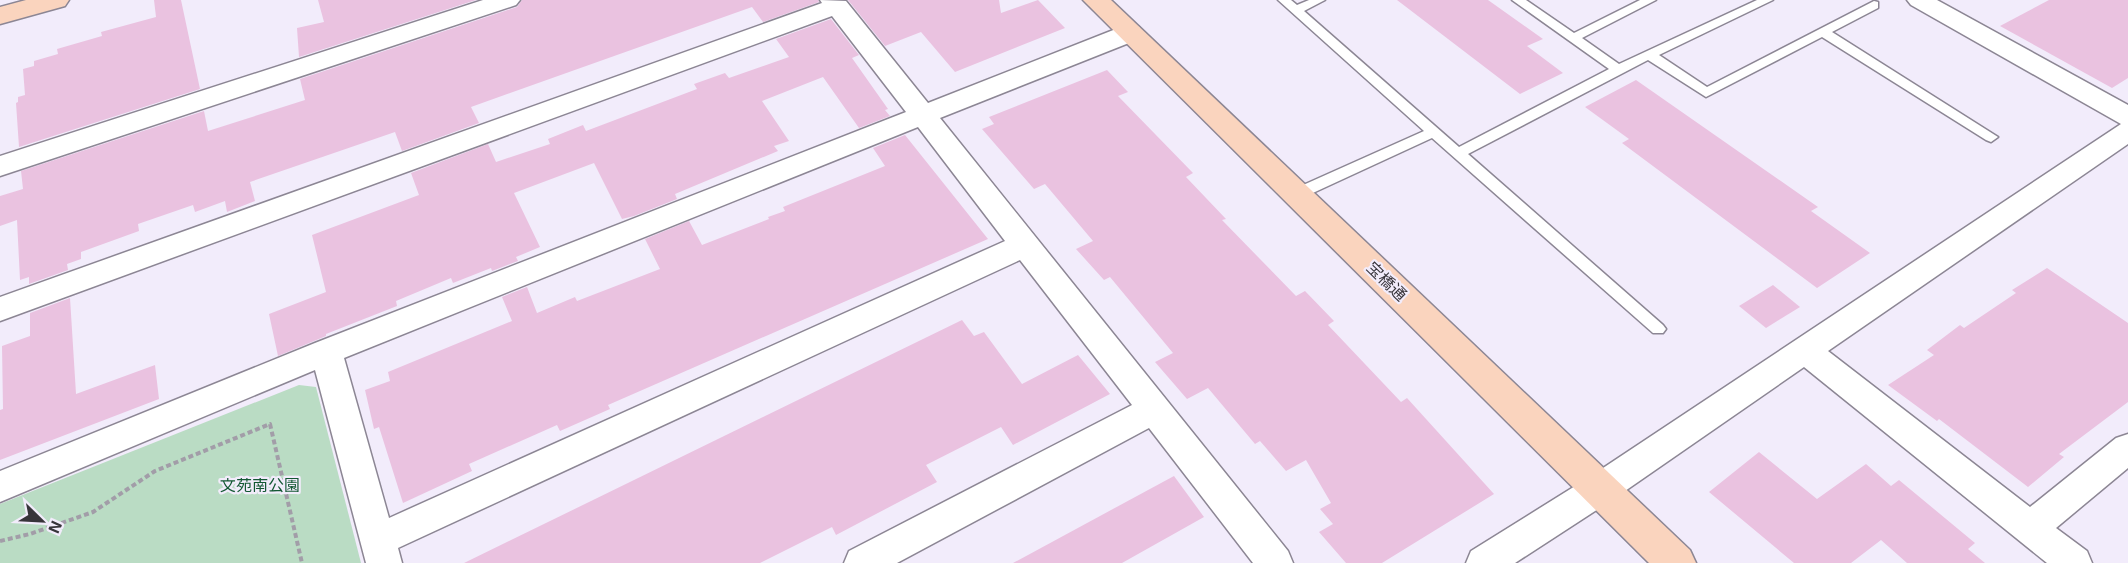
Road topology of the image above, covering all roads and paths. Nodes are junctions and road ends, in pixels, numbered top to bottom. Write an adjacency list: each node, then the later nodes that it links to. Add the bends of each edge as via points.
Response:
1 (56, 0): 13 (street)
2 (508, 0): 25 (street)
3 (1096, 0): 15 (street, 宝橋通)
4 (1284, 0): 12 (lane)
5 (1319, 0): 12 (lane)
6 (1518, 0): 16 (lane)
7 (1650, 0): 16 (lane)
8 (1767, 0): 17 (lane)
9 (834, 3): 19 (street); 28 (street)
10 (1934, 3): 20 (street)
11 (1874, 5): 14 (lane)
12 (1296, 10): 22 (lane)
13 (0, 16)
14 (1823, 32): 17 (lane, via 1706,93); 23 (lane)
15 (1130, 33): 19 (street); 26 (street, 宝橋通)
16 (1573, 38): 18 (lane)
17 (1650, 55): 18 (lane)
18 (1618, 69): 24 (lane)
19 (923, 116): 27 (street); 31 (street)
20 (2128, 117)
21 (2128, 131): 30 (street)
22 (1434, 132): 24 (lane); 26 (lane)
23 (1991, 137)
24 (1458, 153): 29 (lane)
25 (0, 165)
26 (1297, 194): 35 (street, 宝橋通)
27 (1024, 245): 32 (street); 38 (street)
28 (0, 309)
29 (1658, 329)
30 (1805, 350): 35 (street); 36 (street)
31 (326, 352): 34 (street); 38 (street)
32 (1154, 409): 40 (street); 41 (street)
33 (2128, 448): 36 (street)
34 (0, 487)
35 (1600, 489): 42 (street); 43 (street, 宝橋通)
36 (2030, 528): 44 (street)
37 (0, 541): 39 (path, via 93,512 155,471 270,424)
38 (381, 551)
39 (302, 563)
40 (862, 563)
41 (1275, 563)
42 (1484, 563)
43 (1676, 563)
44 (2074, 563)

